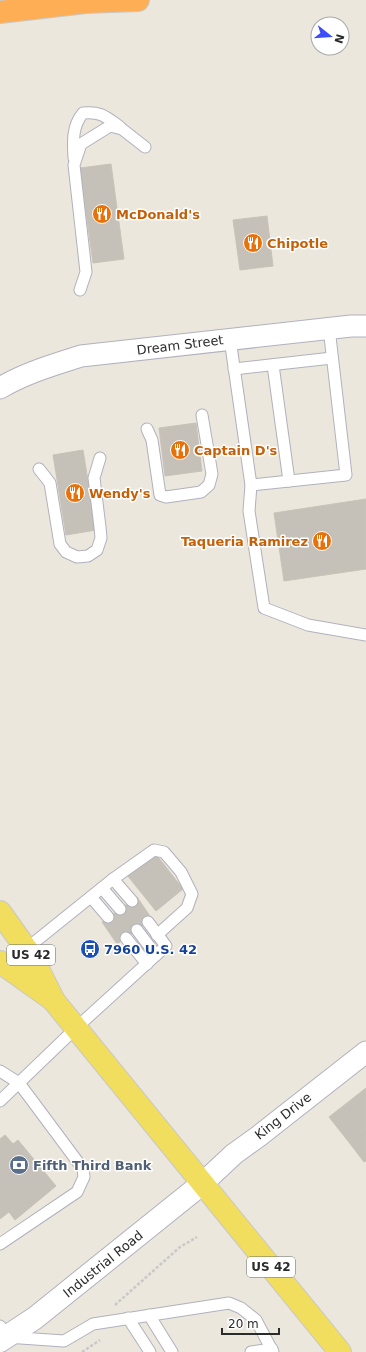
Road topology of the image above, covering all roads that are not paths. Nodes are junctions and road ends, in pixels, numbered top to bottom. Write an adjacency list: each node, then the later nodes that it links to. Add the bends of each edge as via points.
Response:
1 (138, 0): 2 (highway, via 86,2)
2 (0, 12)
3 (122, 129): 4 (lane); 5 (lane, via 110,126 81,144); 5 (lane, via 103,114 83,113 77,120 74,135)
4 (145, 147)
5 (74, 165): 6 (lane, via 86,272)
6 (80, 290)
7 (366, 326): 8 (street, Dream Street)
8 (329, 328): 9 (street, Dream Street); 10 (lane)
9 (230, 339): 12 (lane); 13 (street, Dream Street, via 81,356 43,368)
10 (332, 358): 11 (lane); 18 (lane, via 346,475)
11 (273, 365): 12 (lane); 18 (lane)
12 (234, 369): 19 (lane)
13 (0, 388)
14 (202, 415): 15 (lane, via 212,474 209,485 201,492 166,497 160,495 152,440)
15 (147, 429)
16 (100, 458): 17 (lane, via 94,478 101,538 97,550 88,556 77,557 66,552 60,544 50,483)
17 (39, 469)
18 (289, 481): 19 (lane)
19 (251, 485): 20 (lane, via 249,511 264,608 308,625)
20 (366, 635)
21 (113, 879): 22 (lane); 24 (lane); 30 (lane, via 154,850 164,852 181,872 192,894 187,908)
22 (102, 888): 23 (lane); 25 (lane)
23 (91, 897): 27 (lane); 32 (lane)
24 (132, 900)
25 (120, 909)
26 (0, 912): 32 (main road, US 42)
27 (108, 917)
28 (148, 922): 30 (lane)
29 (137, 930): 33 (lane)
30 (157, 935): 33 (lane, via 166,946)
31 (126, 938): 35 (lane)
32 (26, 948): 36 (main road, US 42)
33 (156, 955): 35 (lane)
34 (0, 962): 36 (main road, US 42)
35 (147, 964): 37 (lane)
36 (54, 1001): 37 (main road, US 42)
37 (76, 1028): 40 (lane); 42 (main road, US 42)
38 (366, 1052): 42 (street, King Drive, via 234,1154)
39 (0, 1071): 40 (lane)
40 (19, 1083): 41 (lane); 43 (lane, via 83,1169 84,1177 77,1192)
41 (0, 1101)
42 (203, 1183): 46 (main road, Industrial Road, via 35,1318); 48 (main road, US 42)
43 (0, 1244)
44 (149, 1315): 45 (lane); 47 (lane, via 229,1303 241,1308 256,1320); 50 (lane)
45 (128, 1318): 46 (lane, via 93,1324 64,1341); 49 (lane)
46 (2, 1335)
47 (272, 1351): 51 (lane)
48 (335, 1351)
49 (150, 1352)
50 (172, 1352)
51 (251, 1352)

